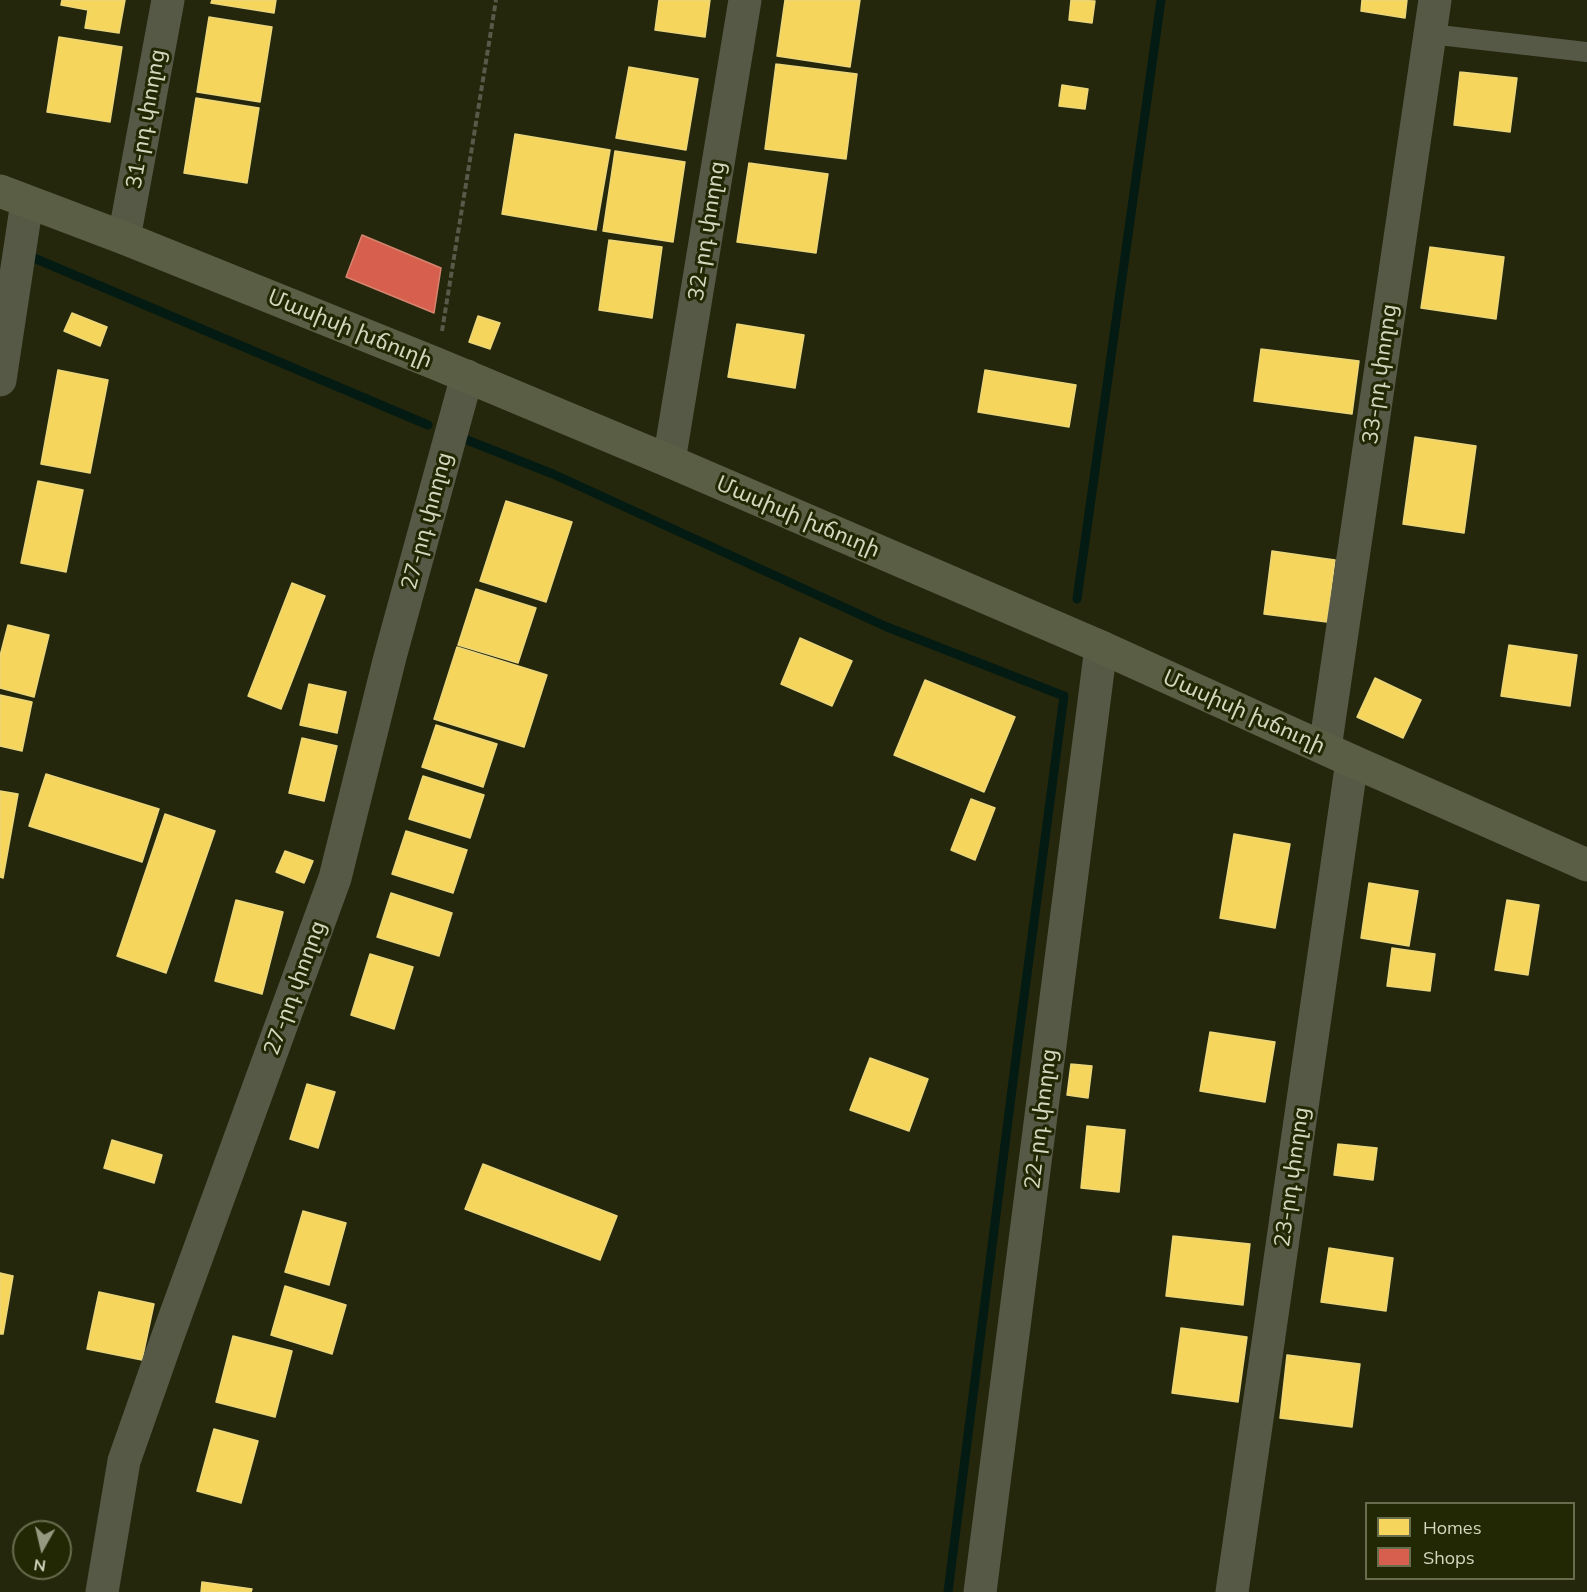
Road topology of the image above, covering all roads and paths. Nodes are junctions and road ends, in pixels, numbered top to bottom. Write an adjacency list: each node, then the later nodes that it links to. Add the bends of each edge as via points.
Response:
1 (168, 0): 8 (street, 31-րդ փողոց)
2 (496, 0): 9 (path)
3 (746, 0): 12 (street, 32-րդ փողոց)
4 (1435, 0): 5 (street, 33-րդ փողոց)
5 (1430, 34): 6 (lane); 14 (street, 33-րդ փողոց)
6 (1587, 52)
7 (13, 197): 8 (main road, Մասիսի խճուղի); 11 (street)
8 (124, 238): 9 (main road, Մասիսի խճուղի)
9 (437, 364): 10 (main road, Մասիսի խճուղի)
10 (467, 376): 12 (main road, Մասիսի խճուղի); 16 (street, 27-րդ փողոց, via 334,878 124,1461)
11 (0, 380)
12 (669, 461): 13 (main road, Մասիսի խճուղի)
13 (1101, 647): 14 (main road, Մասիսի խճուղի); 17 (street, 22-րդ փողոց)
14 (1338, 755): 15 (main road, Մասիսի խճուղի); 18 (street, 23-րդ փողոց)
15 (1587, 865)
16 (102, 1592)
17 (980, 1592)
18 (1232, 1592)

